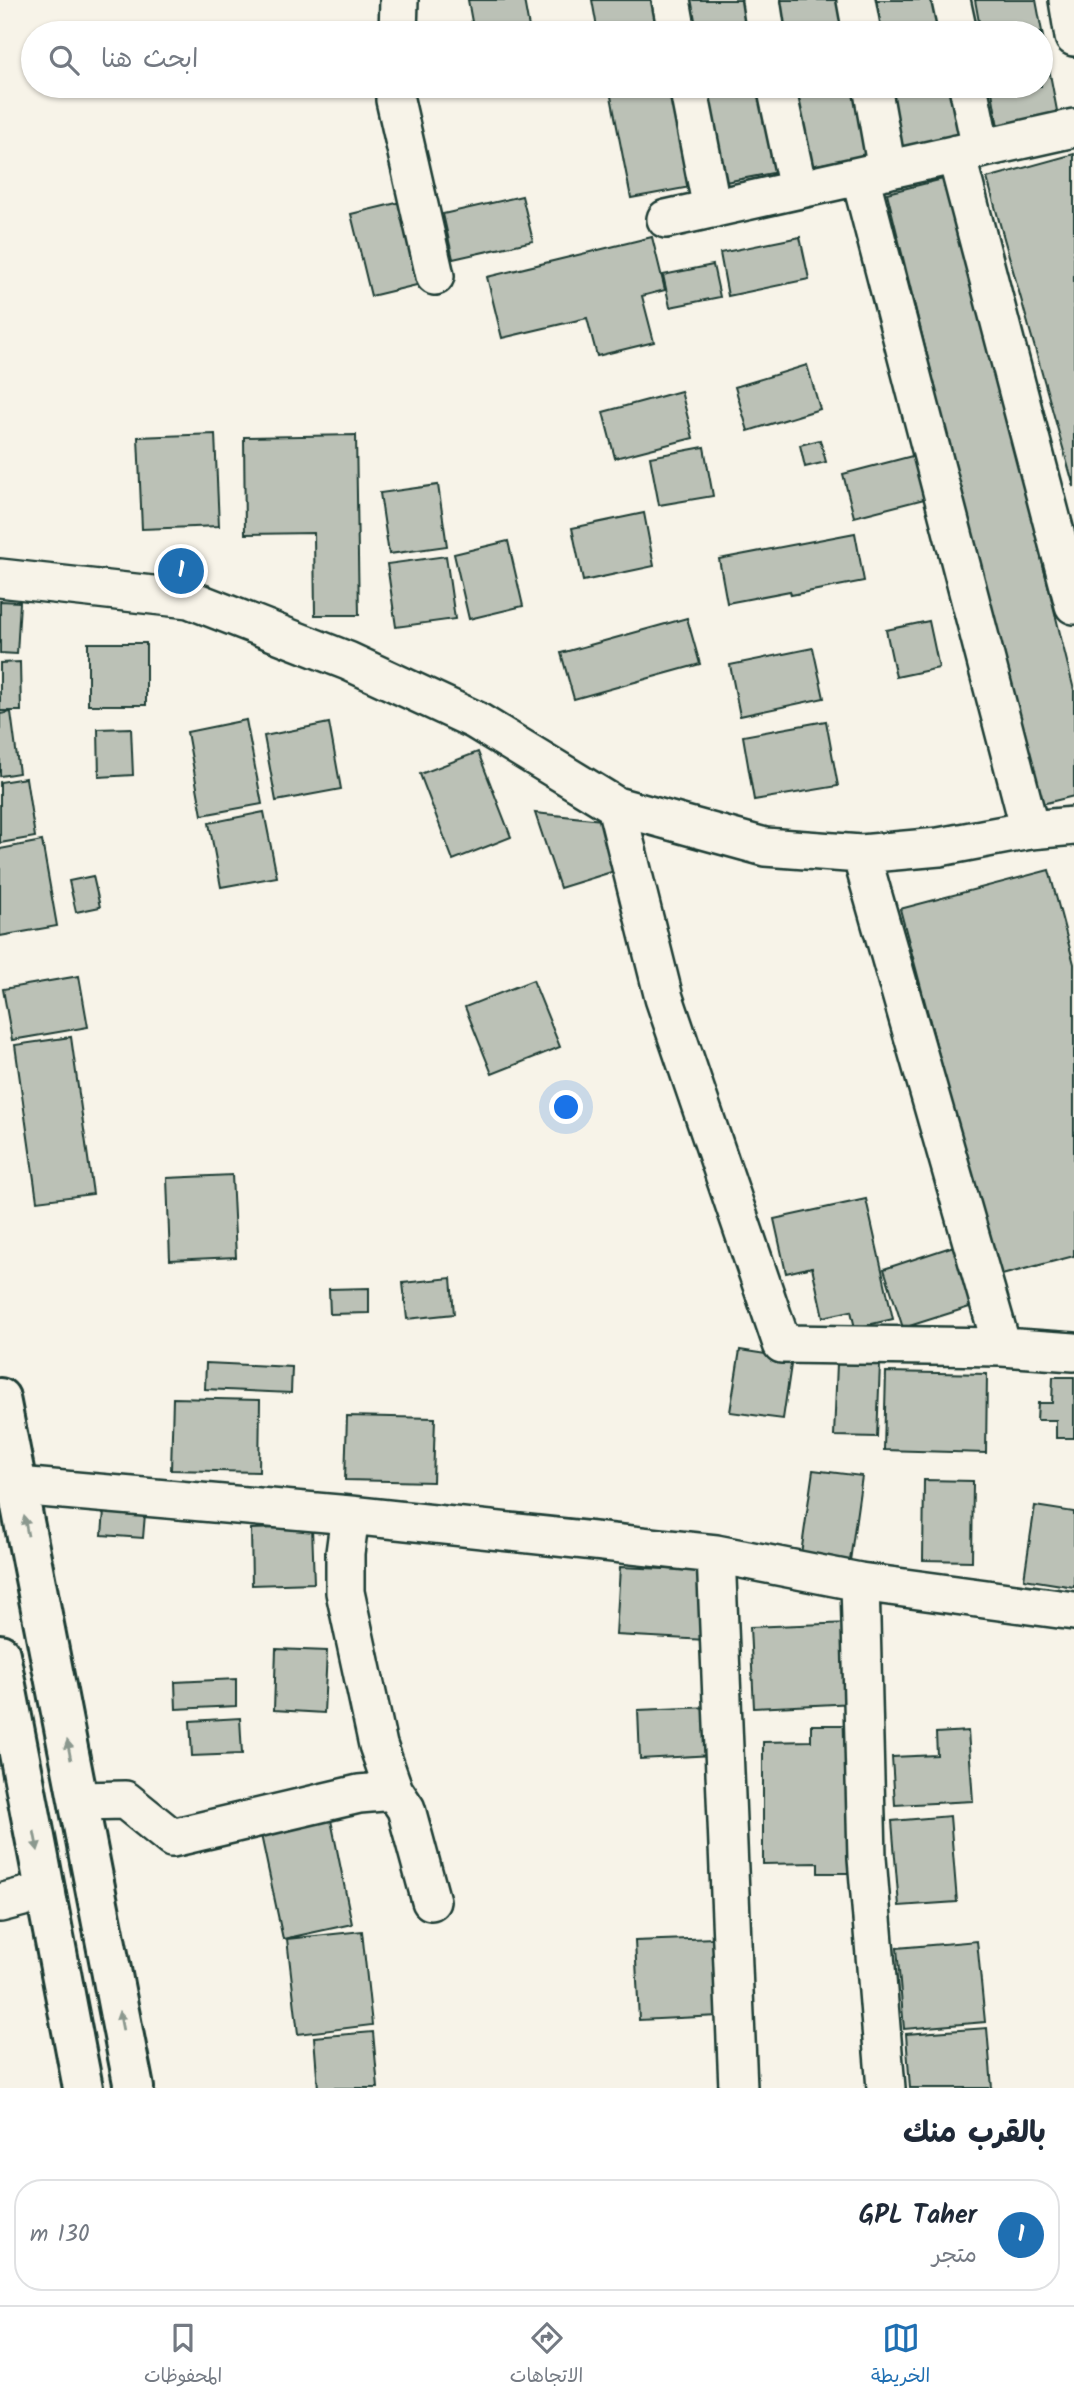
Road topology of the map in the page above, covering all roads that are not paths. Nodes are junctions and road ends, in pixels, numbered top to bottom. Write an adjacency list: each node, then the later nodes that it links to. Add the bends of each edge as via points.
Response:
1 (399, 0): 7 (street)
2 (671, 0): 8 (street)
3 (761, 0): 9 (street)
4 (856, 0): 10 (street)
5 (951, 0): 11 (street)
6 (1068, 0): 12 (street)
7 (398, 21)
8 (675, 21)
9 (764, 21)
10 (860, 21)
11 (955, 21)
12 (1074, 37)
13 (395, 98): 24 (street)
14 (690, 98): 22 (street)
15 (779, 98): 21 (street)
16 (872, 98): 20 (street)
17 (968, 98): 19 (street)
18 (1074, 128): 19 (street)
19 (968, 152): 20 (street); 26 (street)
20 (874, 173): 21 (street); 28 (street)
21 (798, 189): 22 (street)
22 (712, 209): 23 (street)
23 (666, 219)
24 (435, 276)
25 (0, 578): 27 (street, via 189,599 348,661 475,720)
26 (1074, 605)
27 (616, 806): 30 (street, via 765,848); 31 (street, via 664,998 782,1343)
28 (1030, 830): 29 (street); 30 (street, via 939,847)
29 (1073, 830)
30 (861, 854): 31 (street)
31 (1002, 1348): 32 (street)
32 (1074, 1352)
33 (0, 1398): 34 (highway)
34 (18, 1486): 35 (street); 41 (highway, one-way to 34)
35 (350, 1515): 36 (street); 40 (street, via 345,1592 371,1716)
36 (716, 1554): 37 (street); 47 (street)
37 (860, 1582): 38 (street); 48 (street, via 867,1858)
38 (1074, 1611)
39 (0, 1654): 42 (highway, one-way to 42)
40 (394, 1791): 41 (street, via 359,1794 172,1838 125,1800); 43 (street, via 406,1809)
41 (79, 1801): 46 (highway, one-way to 41)
42 (46, 1891): 44 (street); 45 (highway)
43 (431, 1901)
44 (0, 1903)
45 (83, 2088)
46 (134, 2088)
47 (738, 2088)
48 (886, 2088)

